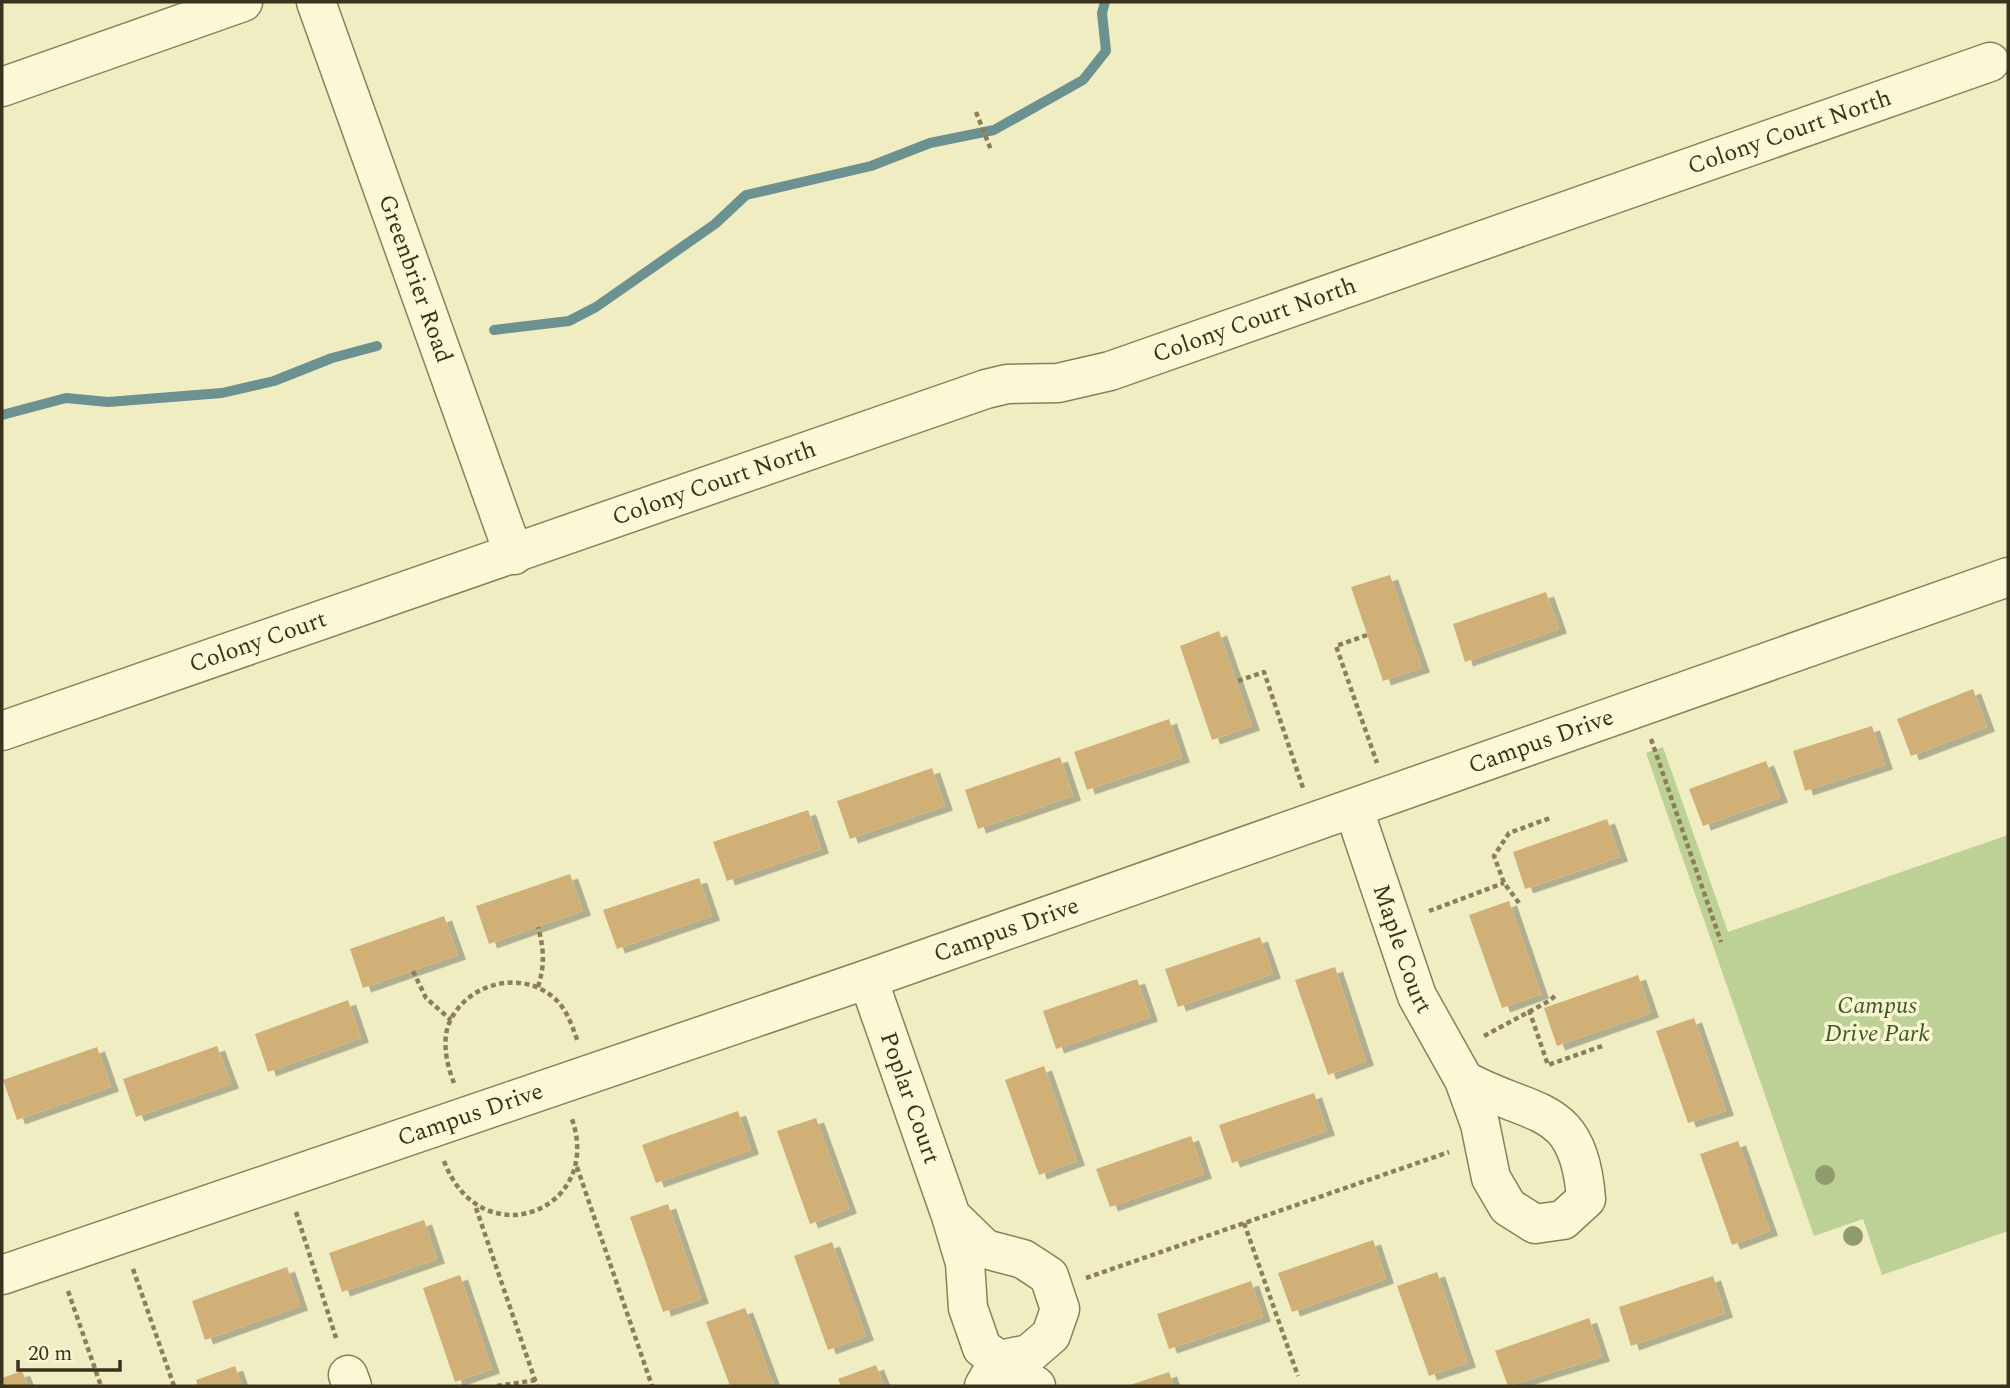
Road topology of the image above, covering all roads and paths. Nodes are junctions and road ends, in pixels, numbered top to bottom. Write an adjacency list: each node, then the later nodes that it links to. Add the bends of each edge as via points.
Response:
1 (243, 2): 4 (street)
2 (316, 2): 7 (street, Greenbrier Road)
3 (1990, 62): 7 (street, Colony Court North, via 1110,372 1058,383 986,389)
4 (2, 87)
5 (976, 112): 6 (path)
6 (991, 150)
7 (514, 555): 11 (street, Colony Court)
8 (2008, 577): 15 (street, Campus Drive)
9 (1367, 635): 13 (path, via 1336,646)
10 (1238, 681): 14 (path, via 1264,672)
11 (2, 731)
12 (1649, 735): 21 (path)
13 (1379, 771)
14 (1305, 795)
15 (1354, 810): 23 (street, Campus Drive); 31 (street, Maple Court, via 1417,996)
16 (1550, 818): 17 (path, via 1509,833 1494,856)
17 (1504, 883): 18 (path); 19 (path)
18 (1520, 903)
19 (1429, 911)
20 (538, 927): 24 (path, via 544,970)
21 (1721, 942)
22 (413, 971): 27 (path, via 426,998)
23 (868, 979): 39 (street, Poplar Court); 42 (street, Campus Drive)
24 (538, 987): 27 (path, via 503,983 486,988 472,994); 30 (path, via 567,1015)
25 (1556, 995): 26 (path)
26 (1529, 1010): 28 (path); 29 (path, via 1548,1065)
27 (451, 1020): 32 (path, via 446,1055)
28 (1484, 1036)
29 (1605, 1045)
30 (579, 1046)
31 (1464, 1080)
32 (456, 1088)
33 (568, 1108): 36 (path, via 576,1132)
34 (1460, 1149): 40 (path)
35 (440, 1151): 37 (path, via 451,1178)
36 (577, 1167): 37 (path, via 557,1198 542,1209 503,1216); 53 (path)
37 (476, 1207): 48 (path)
38 (295, 1211): 45 (path)
39 (951, 1216): 46 (street, Poplar Court, via 965,1263 968,1308); 46 (street, Poplar Court, via 985,1249 1023,1259 1049,1276 1060,1308 1051,1335 1029,1354)
40 (1244, 1223): 43 (path); 47 (path)
41 (133, 1267): 50 (path)
42 (2, 1275)
43 (1080, 1280)
44 (67, 1288): 49 (path)
45 (336, 1338)
46 (992, 1373): 54 (street)
47 (1298, 1376)
48 (536, 1380): 51 (path); 52 (path)
49 (101, 1386)
50 (174, 1386)
51 (497, 1386)
52 (537, 1386)
53 (652, 1386)
54 (1036, 1386)

